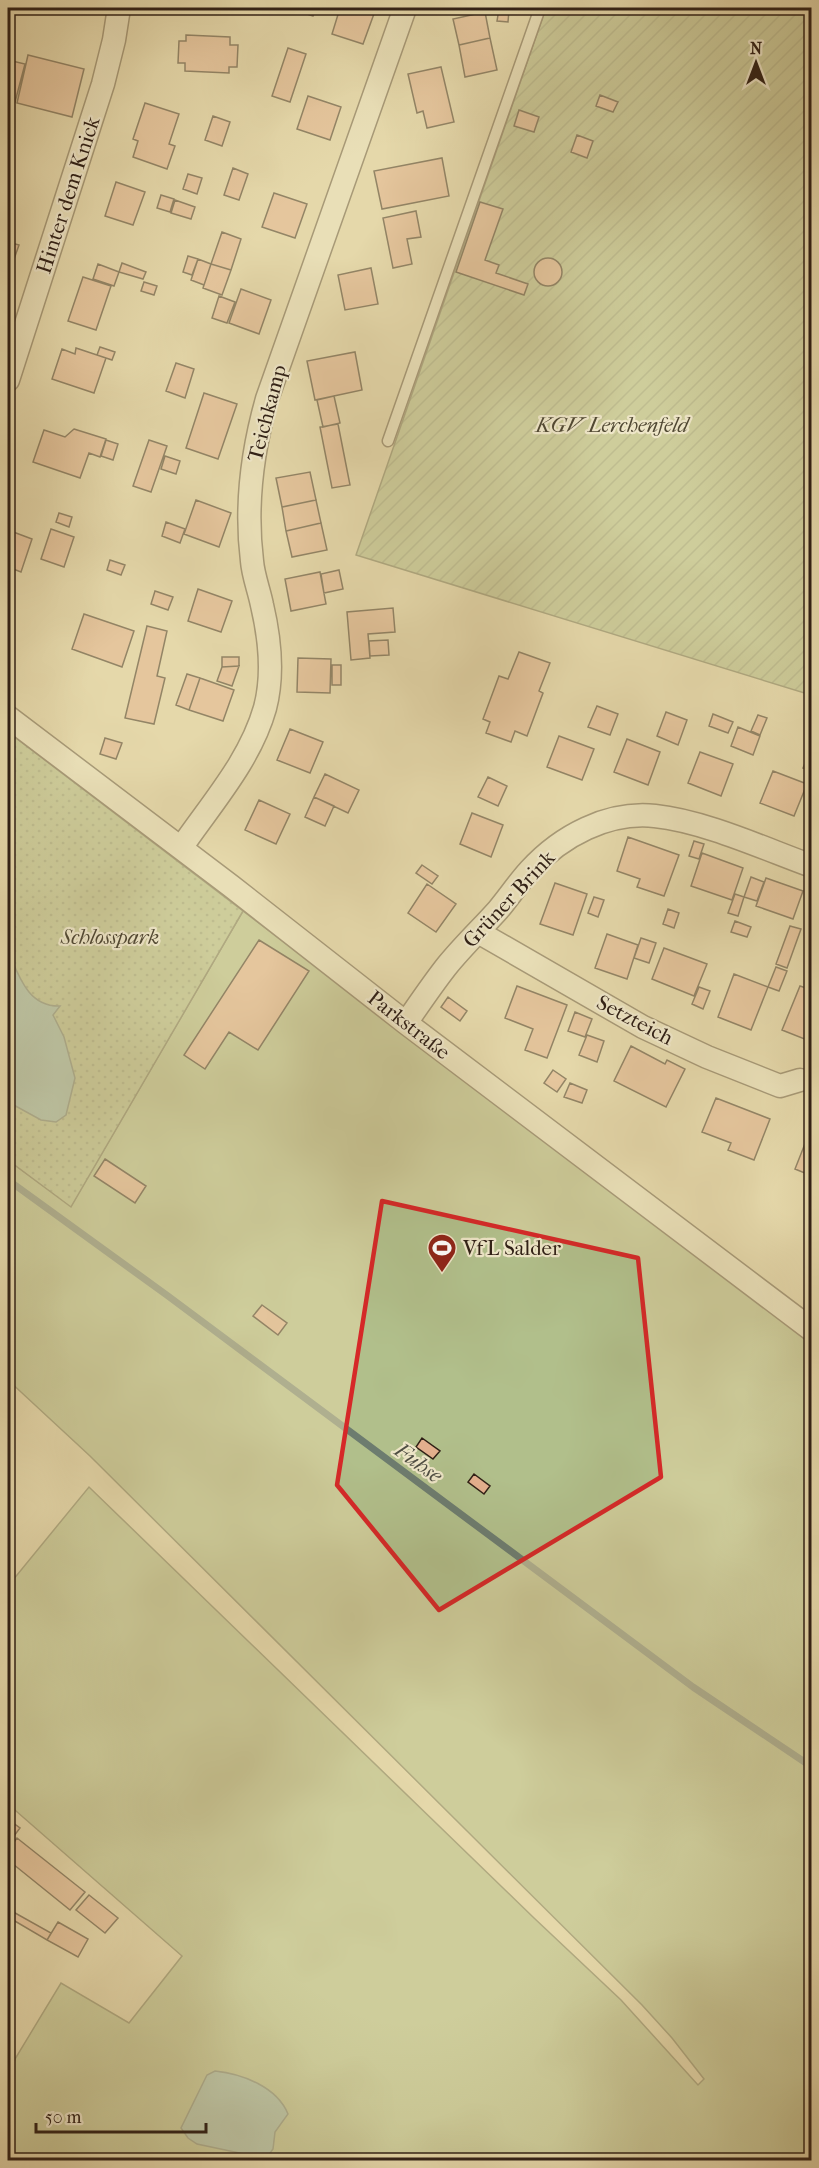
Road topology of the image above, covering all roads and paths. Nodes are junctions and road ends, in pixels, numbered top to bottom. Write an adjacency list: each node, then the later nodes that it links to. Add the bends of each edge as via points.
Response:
1 (119, 8): 4 (street, Hinter dem Knick, via 104,84)
2 (405, 8): 7 (street, Teichkamp, via 267,399 254,449 249,535 271,657 265,707 244,757)
3 (540, 8): 5 (lane)
4 (8, 380)
5 (388, 441)
6 (8, 717): 7 (street, Parkstraße)
7 (181, 849): 10 (street, Parkstraße)
8 (812, 866): 9 (street, Grüner Brink, via 684,820 626,816 575,834 552,849)
9 (478, 932): 10 (street, Grüner Brink, via 447,966); 11 (street, Setzteich, via 643,1027 707,1057 780,1086)
10 (406, 1023): 12 (street, Parkstraße)
11 (800, 1080)
12 (812, 1330)

